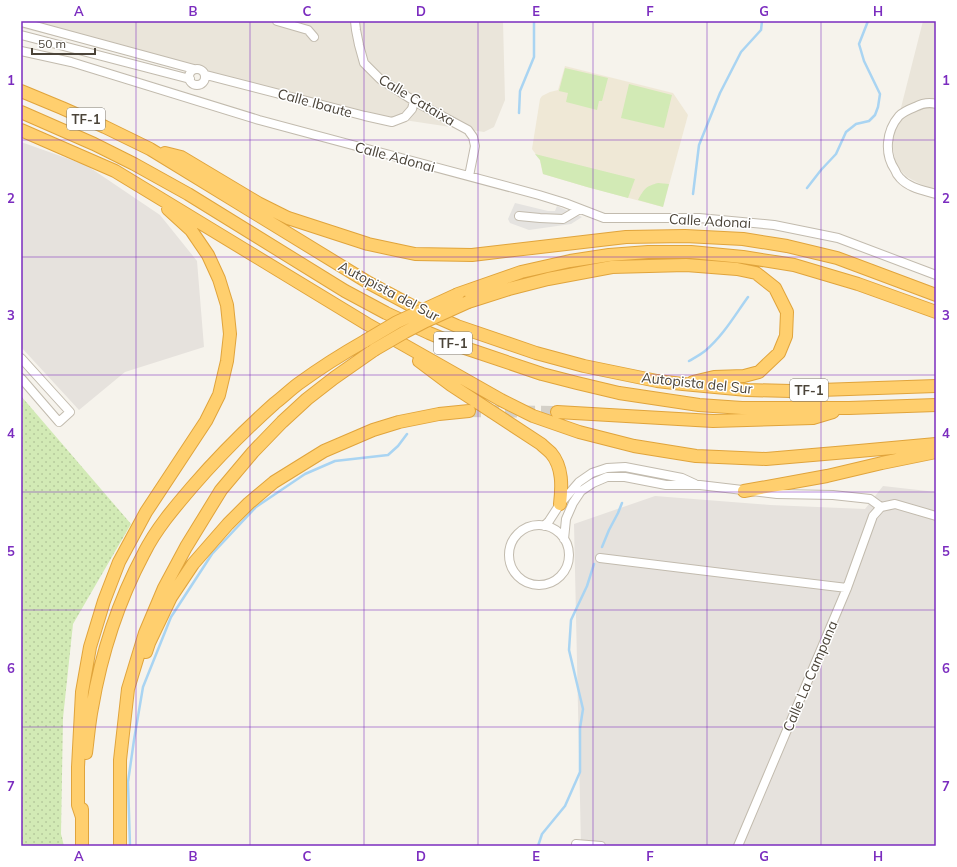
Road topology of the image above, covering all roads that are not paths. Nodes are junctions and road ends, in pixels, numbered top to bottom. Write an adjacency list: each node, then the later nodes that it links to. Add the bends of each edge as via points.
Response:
1 (277, 21): 6 (street, via 308,30)
2 (355, 21): 13 (street, Calle Cataixa, via 358,45 364,63 380,79)
3 (21, 22): 4 (street)
4 (51, 30): 7 (street); 9 (street)
5 (21, 35): 7 (street)
6 (314, 37)
7 (48, 42): 11 (street)
8 (21, 51): 19 (street, Calle Adonai, via 71,62 259,120)
9 (194, 69): 10 (street, via 200,68); 11 (street, via 190,72)
10 (206, 75): 11 (street, via 203,83 199,85); 13 (street, Calle Ibaute, via 392,122 405,117 412,109)
11 (190, 79)
12 (21, 91): 17 (highway, Autopista del Sur / TF-1)
13 (414, 101): 19 (street, Calle Cataixa, via 468,130 474,137 475,146)
14 (936, 104): 20 (street, via 920,104 900,115 888,138 891,165 899,178 913,187)
15 (21, 112): 32 (highway, Autopista del Sur / TF-1, via 134,164 188,194 345,291 386,313 465,348 542,374 619,393 699,405 742,408)
16 (21, 130): 18 (highway)
17 (150, 149): 24 (highway, via 180,158 288,218 368,244 415,254 472,255 626,237 743,239 837,258); 29 (highway, Autopista del Sur / TF-1, via 369,283 457,326 536,353 584,366)
18 (115, 171): 26 (highway); 47 (highway, via 164,206 191,230 208,255 219,279 227,305 230,334 219,395 206,421 146,512 119,562 104,601 90,647 82,692 78,767 78,805)
19 (469, 176): 21 (street, Calle Adonai)
20 (936, 194)
21 (580, 209): 22 (street, via 563,219); 23 (street, Calle Adonai, via 604,218 699,218 774,225 838,238)
22 (519, 216)
23 (936, 275)
24 (936, 295)
25 (936, 312): 47 (highway, bridge, via 858,284 794,265 691,252 648,252 570,261 521,272 458,294 397,322 364,341 297,385 257,420 208,468 162,524 144,552 110,633 99,674 84,768)
26 (367, 324): 35 (highway, via 533,416 579,432 634,446 696,456 766,459); 39 (highway, via 552,454 561,475)
27 (21, 358): 28 (street, via 70,412 59,422)
28 (21, 378)
29 (683, 384): 30 (highway, Autopista del Sur / TF-1, via 791,391); 46 (highway, bridge, via 714,377 744,376 759,372 779,353 786,336 787,312 775,288 756,273 737,269 686,265 612,267 548,279 468,302 426,321 374,350 334,378 282,422 252,452 221,490 171,574 145,633 128,689)
30 (936, 386)
31 (936, 406): 32 (highway, Autopista del Sur / TF-1)
32 (849, 408): 34 (highway, via 813,418 713,421)
33 (469, 411): 46 (highway, via 439,414 373,430 324,451 274,482 249,502 193,564 171,597 149,643)
34 (557, 412)
35 (936, 444)
36 (936, 452): 38 (highway)
37 (700, 486): 38 (street); 39 (street, via 682,478 625,467 607,468 592,473 579,482); 43 (street, via 666,485 626,477 607,478 592,483 573,503 566,519)
38 (744, 491): 40 (street, via 870,499)
39 (560, 504): 42 (street)
40 (882, 507): 41 (street, via 895,504); 45 (street, Calle La Campana, via 873,516)
41 (936, 516)
42 (544, 526): 43 (street, via 556,530); 43 (street, via 530,527 519,534 511,545 509,558 514,571 523,581 536,585 549,584 561,577 568,565 569,552)
43 (564, 539)
44 (600, 558): 45 (street)
45 (847, 588): 52 (street, Calle La Campana)
46 (124, 724): 50 (highway, via 120,760)
47 (82, 816): 49 (highway)
48 (576, 844): 51 (street)
49 (82, 846)
50 (120, 846)
51 (601, 846)
52 (738, 846)

